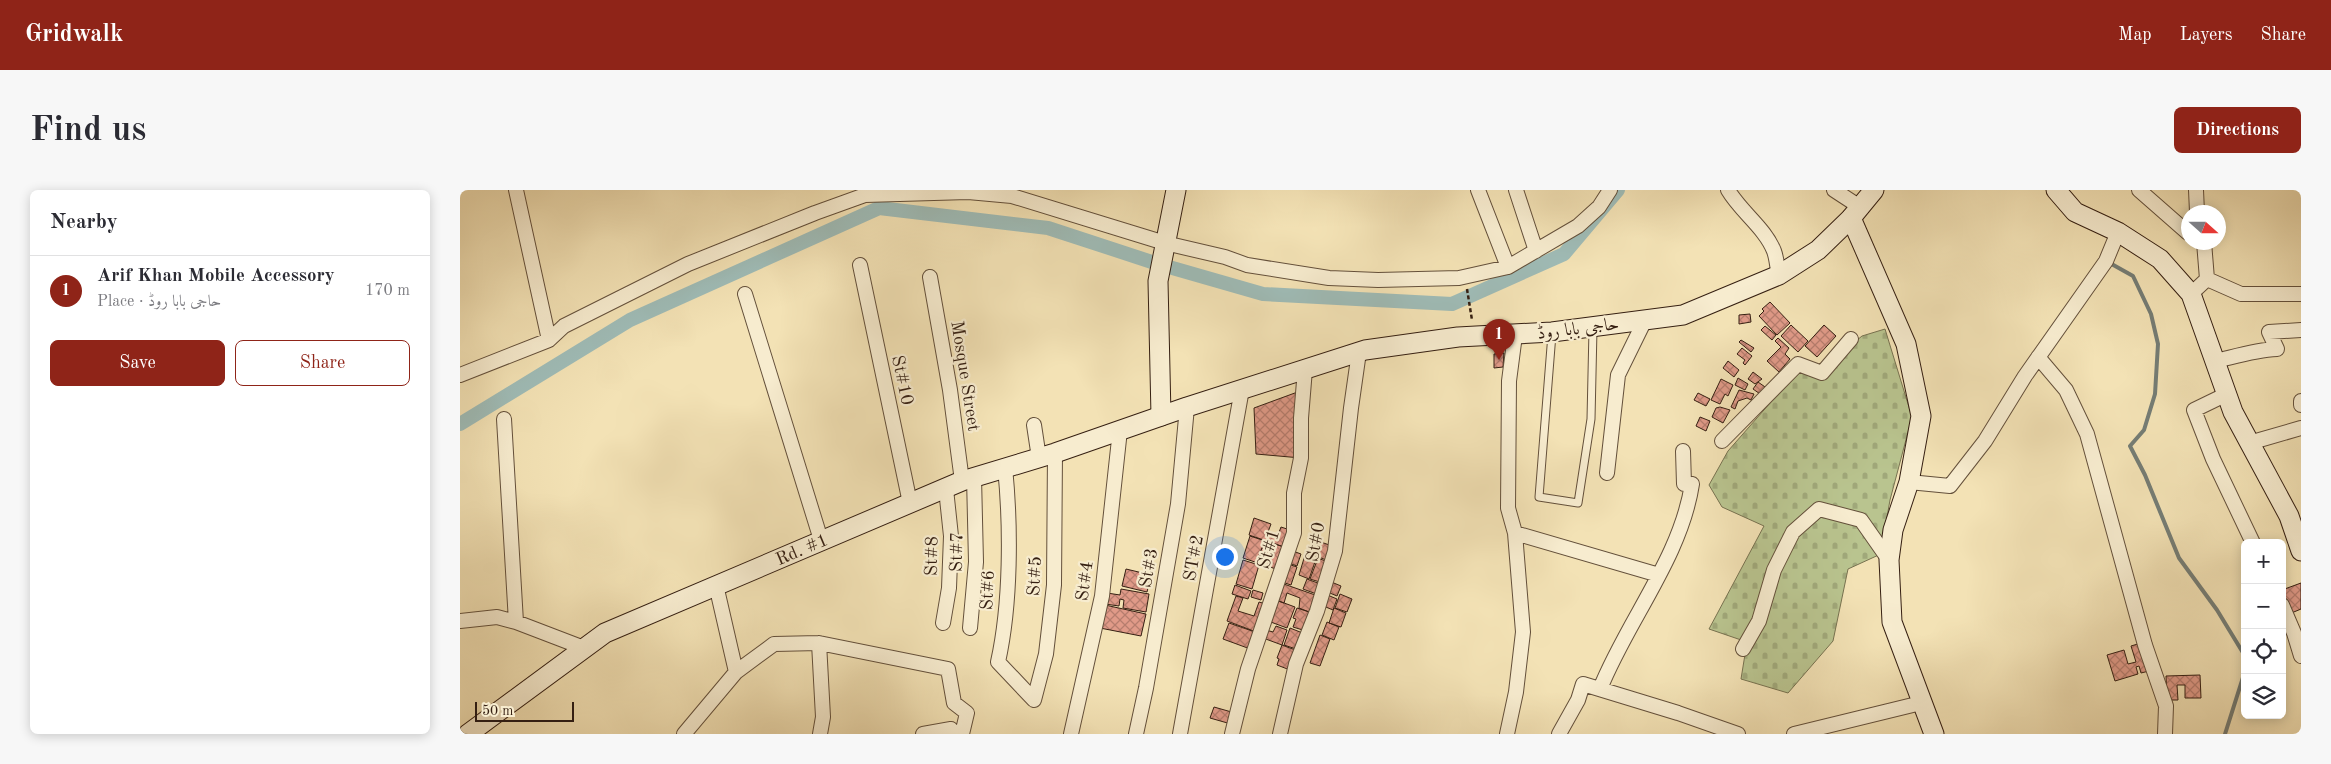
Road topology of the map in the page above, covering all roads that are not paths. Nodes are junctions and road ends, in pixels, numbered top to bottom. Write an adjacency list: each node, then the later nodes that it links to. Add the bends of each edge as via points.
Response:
1 (516, 190): 33 (street)
2 (1176, 190): 16 (main road)
3 (1478, 190): 20 (street)
4 (1516, 190): 18 (street)
5 (1610, 190): 18 (street, via 1599,207 1578,226)
6 (1728, 190): 21 (street, via 1774,251)
7 (1834, 190): 13 (street)
8 (1874, 190): 13 (main road, حاجی بابا روڈ)
9 (2056, 190): 15 (main road, via 2075,212)
10 (2139, 190): 14 (street)
11 (2196, 190): 12 (street)
12 (2197, 205)
13 (1856, 212): 21 (main road, حاجی بابا روڈ, via 1818,250); 56 (main road, via 1906,344 1921,416)
14 (2181, 227)
15 (2118, 232): 25 (main road, via 2160,259); 35 (street, via 2106,262)
16 (1165, 245): 20 (street, via 1225,257 1247,265 1329,278 1459,278); 33 (street, via 1012,196 968,192 865,195 688,264 564,326); 44 (main road, via 1158,284)
17 (2204, 250): 23 (street)
18 (1536, 251): 20 (street)
19 (860, 265): 57 (street, St#10)
20 (1508, 267)
21 (1779, 275): 27 (main road, حاجی بابا روڈ, via 1683,315)
22 (930, 277): 55 (street, Mosque Street, via 950,390)
23 (2206, 279): 25 (street); 26 (street, via 2241,294)
24 (745, 294): 60 (street)
25 (2191, 294): 36 (main road)
26 (2301, 294)
27 (1645, 320): 28 (main road, حاجی بابا روڈ); 54 (street, via 1618,375)
28 (1593, 326): 30 (main road, حاجی بابا روڈ); 30 (lane, via 1591,418 1578,503 1539,498)
29 (2301, 330): 36 (street, via 2269,332 2278,349 2251,351)
30 (1552, 332): 31 (main road, حاجی بابا روڈ)
31 (1515, 335): 34 (main road, حاجی بابا روڈ, via 1458,337); 58 (street, via 1509,381 1508,508)
32 (1851, 339): 49 (street, via 1822,374 1798,364)
33 (549, 340): 38 (street)
34 (1360, 352): 37 (main road, حاجی بابا روڈ); 87 (street, St#0, via 1335,551 1317,611 1296,664)
35 (2038, 357): 56 (street, via 1985,441 1950,486); 93 (street, via 2066,390 2087,434 2145,645 2166,706)
36 (2216, 361): 40 (main road)
37 (1305, 369): 39 (main road, حاجی بابا روڈ); 86 (street, St#1, via 1301,458 1294,493 1294,533 1248,669)
38 (460, 375)
39 (1242, 389): 43 (main road, حاجی بابا روڈ); 85 (street, ST#2)
40 (2227, 394): 50 (main road, via 2232,412); 59 (street, via 2194,410)
41 (2301, 401): 42 (street)
42 (2301, 405)
43 (1187, 407): 44 (main road, حاجی بابا روڈ); 84 (street, St#3, via 1178,504)
44 (1161, 416): 48 (main road, Rd. #1)
45 (504, 419): 67 (street)
46 (1034, 426): 52 (street, St#5)
47 (2301, 428): 50 (street)
48 (1120, 430): 52 (main road, Rd. #1); 83 (street, St#4, via 1102,596)
49 (1722, 440)
50 (2249, 443): 61 (main road, via 2289,516)
51 (1683, 451): 63 (street, via 1689,508)
52 (1047, 455): 53 (main road, Rd. #1); 76 (street, St#5, via 1054,585 1046,654)
53 (1005, 467): 55 (main road, Rd. #1); 76 (street, St#6, via 1008,544 998,662)
54 (1607, 473)
55 (961, 482): 57 (main road, Rd. #1); 68 (street, St#8, via 951,536); 69 (street, St#7, via 976,562)
56 (1909, 482): 62 (main road, via 1893,530)
57 (910, 503): 60 (main road, Rd. #1)
58 (1515, 533): 63 (street); 88 (street, via 1523,632)
59 (2251, 539)
60 (821, 540): 64 (main road, Rd. #1)
61 (2301, 551)
62 (1889, 560): 72 (street, via 1861,520 1819,509 1793,532 1774,570 1759,621); 77 (main road, via 1892,622)
63 (1658, 575): 75 (street, via 1610,663)
64 (716, 585): 71 (main road, Rd. #1, via 604,633); 74 (street)
65 (2286, 614): 73 (street)
66 (460, 621): 67 (street, via 497,617)
67 (516, 622): 71 (street)
68 (943, 623)
69 (970, 628)
70 (819, 643): 74 (street, via 774,644); 78 (street, via 948,669 954,703 967,713); 81 (street, via 823,717)
71 (584, 648): 79 (main road, Rd. #1)
72 (1743, 649)
73 (2301, 656)
74 (736, 672): 80 (street)
75 (1600, 689): 89 (street, via 1583,684); 90 (street)
76 (1034, 700)
77 (1921, 703): 91 (street); 92 (main road)
78 (956, 732): 82 (street)
79 (468, 734)
80 (684, 734)
81 (820, 734)
82 (923, 734)
83 (1072, 734)
84 (1136, 734)
85 (1180, 734)
86 (1232, 734)
87 (1280, 734)
88 (1507, 734)
89 (1559, 734)
90 (1738, 734)
91 (1794, 734)
92 (1934, 734)
93 (2165, 734)

